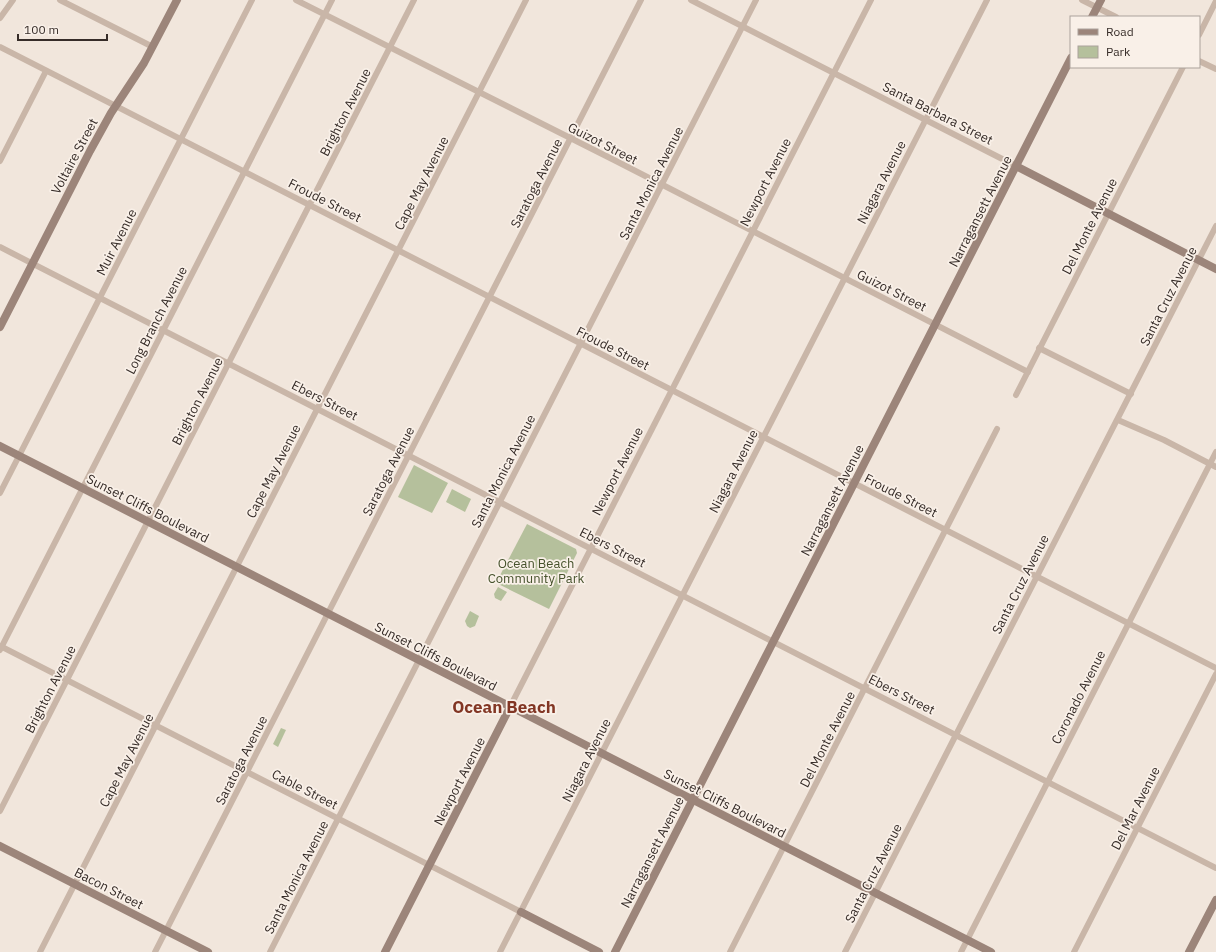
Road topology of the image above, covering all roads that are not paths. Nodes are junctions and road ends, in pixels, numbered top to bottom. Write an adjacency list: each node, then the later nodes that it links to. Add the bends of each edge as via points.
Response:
1 (13, 0): 17 (street)
2 (60, 0): 25 (street)
3 (177, 0): 25 (street, Voltaire Street)
4 (252, 0): 36 (street, Muir Avenue)
5 (296, 0): 18 (street, Guizot Street)
6 (332, 0): 18 (street, Long Branch Avenue)
7 (414, 0): 26 (street, Brighton Avenue)
8 (526, 0): 33 (street, Cape May Avenue)
9 (641, 0): 37 (street, Saratoga Avenue)
10 (691, 0): 22 (street, Santa Barbara Street)
11 (756, 0): 22 (street, Santa Monica Avenue)
12 (871, 0): 32 (street, Newport Avenue)
13 (987, 0): 35 (street, Niagara Avenue)
14 (1082, 0): 16 (street)
15 (1216, 1): 23 (street)
16 (1099, 4): 19 (street); 20 (street)
17 (3, 9): 21 (street)
18 (325, 14): 26 (street, Guizot Street); 40 (street, Long Branch Avenue)
19 (1093, 16)
20 (1115, 16)
21 (0, 18)
22 (743, 26): 32 (street, Santa Barbara Street); 41 (street, Santa Monica Avenue)
23 (1200, 33)
24 (0, 47): 30 (street, Froude Street)
25 (153, 47): 34 (street, Voltaire Street)
26 (390, 47): 33 (street, Guizot Street); 42 (street, Brighton Avenue)
27 (1070, 60): 39 (street, Narragansett Avenue)
28 (1200, 62): 31 (street)
29 (1182, 68): 43 (street, Del Monte Avenue)
30 (46, 70): 34 (street, Froude Street); 38 (street)
31 (1216, 70)
32 (833, 73): 35 (street, Santa Barbara Street); 45 (street, Newport Avenue)
33 (479, 92): 37 (street, Guizot Street); 47 (street, Cape May Avenue)
34 (115, 106): 36 (street, Froude Street); 49 (street, Voltaire Street)
35 (925, 120): 39 (street, Santa Barbara Street); 51 (street, Niagara Avenue)
36 (181, 138): 40 (street, Froude Street); 52 (street, Muir Avenue)
37 (570, 139): 41 (street, Guizot Street); 53 (street, Saratoga Avenue)
38 (0, 161)
39 (1016, 166): 43 (street, Santa Barbara Street); 54 (street, Narragansett Avenue)
40 (245, 171): 42 (street, Froude Street); 56 (street, Long Branch Avenue)
41 (662, 185): 45 (street, Guizot Street); 57 (street, Santa Monica Avenue)
42 (311, 205): 47 (street, Froude Street); 59 (street, Brighton Avenue)
43 (1108, 213): 48 (street, Santa Barbara Street); 58 (street, Del Monte Avenue)
44 (1216, 226): 48 (street, Santa Cruz Avenue)
45 (753, 232): 51 (street, Guizot Street); 61 (street, Newport Avenue)
46 (0, 247): 49 (street, Ebers Street)
47 (399, 250): 53 (street, Froude Street); 64 (street, Cape May Avenue)
48 (1199, 260): 50 (street, Santa Barbara Street); 62 (street, Santa Cruz Avenue)
49 (32, 263): 52 (street, Ebers Street); 55 (street, Voltaire Street)
50 (1216, 269)
51 (844, 278): 54 (street, Guizot Street); 67 (street, Niagara Avenue)
52 (100, 297): 56 (street, Ebers Street); 70 (street, Muir Avenue)
53 (490, 297): 57 (street, Froude Street); 71 (street, Saratoga Avenue)
54 (935, 324): 60 (street, Guizot Street); 74 (street, Narragansett Avenue)
55 (0, 327)
56 (163, 330): 59 (street, Ebers Street); 75 (street, Long Branch Avenue)
57 (580, 344): 61 (street, Froude Street); 77 (street, Santa Monica Avenue)
58 (1039, 348): 60 (street, Del Monte Avenue); 62 (street)
59 (229, 363): 64 (street, Ebers Street); 78 (street, Brighton Avenue)
60 (1028, 372): 63 (street, Del Monte Avenue)
61 (672, 390): 67 (street, Froude Street); 80 (street, Newport Avenue)
62 (1131, 394): 65 (street, Santa Cruz Avenue)
63 (1016, 395)
64 (318, 408): 71 (street, Ebers Street); 81 (street, Cape May Avenue)
65 (1118, 420): 72 (street); 82 (street, Santa Cruz Avenue)
66 (997, 429): 79 (street, Del Monte Avenue)
67 (763, 436): 74 (street, Froude Street); 83 (street, Niagara Avenue)
68 (0, 446): 70 (street, Sunset Cliffs Boulevard)
69 (1216, 452): 72 (street, Coronado Avenue)
70 (19, 456): 75 (street, Sunset Cliffs Boulevard); 76 (street, Muir Avenue)
71 (408, 456): 77 (street, Ebers Street); 84 (street, Saratoga Avenue)
72 (1210, 464): 73 (street); 85 (street, Coronado Avenue)
73 (1216, 467)
74 (854, 484): 79 (street, Froude Street); 86 (street, Narragansett Avenue)
75 (83, 488): 78 (street, Sunset Cliffs Boulevard); 87 (street, Long Branch Avenue)
76 (0, 493)
77 (500, 502): 80 (street, Ebers Street); 88 (street, Santa Monica Avenue)
78 (147, 522): 81 (street, Sunset Cliffs Boulevard); 91 (street, Brighton Avenue)
79 (946, 530): 82 (street, Froude Street); 92 (street, Del Monte Avenue)
80 (592, 549): 83 (street, Ebers Street); 93 (street, Newport Avenue)
81 (236, 566): 84 (street, Sunset Cliffs Boulevard); 94 (street, Cape May Avenue)
82 (1036, 576): 85 (street, Froude Street); 95 (street, Santa Cruz Avenue)
83 (682, 596): 86 (street, Ebers Street); 96 (street, Niagara Avenue)
84 (328, 614): 88 (street, Sunset Cliffs Boulevard); 97 (street, Saratoga Avenue)
85 (1127, 623): 89 (street, Froude Street); 98 (street, Coronado Avenue)
86 (773, 642): 92 (street, Ebers Street); 99 (street, Narragansett Avenue)
87 (0, 648): 91 (street, Cable Street)
88 (419, 660): 93 (street, Sunset Cliffs Boulevard); 101 (street, Santa Monica Avenue)
89 (1216, 668)
90 (1216, 674): 102 (street, Del Mar Avenue)
91 (66, 680): 94 (street, Cable Street); 100 (street, Brighton Avenue)
92 (865, 688): 95 (street, Ebers Street); 104 (street, Del Monte Avenue)
93 (510, 707): 96 (street, Sunset Cliffs Boulevard); 105 (street, Newport Avenue)
94 (156, 725): 97 (street, Cable Street); 107 (street, Cape May Avenue)
95 (956, 735): 98 (street, Ebers Street); 108 (street, Santa Cruz Avenue)
96 (601, 754): 99 (street, Sunset Cliffs Boulevard); 110 (street, Niagara Avenue)
97 (247, 772): 101 (street, Cable Street); 111 (street, Saratoga Avenue)
98 (1047, 782): 102 (street, Ebers Street); 112 (street, Coronado Avenue)
99 (693, 800): 104 (street, Sunset Cliffs Boulevard); 120 (street, Narragansett Avenue)
100 (0, 811)
101 (338, 819): 105 (street, Cable Street); 116 (street, Santa Monica Avenue)
102 (1138, 827): 106 (street, Ebers Street); 125 (street, Del Mar Avenue)
103 (0, 846): 107 (street, Bacon Street)
104 (784, 846): 108 (street, Sunset Cliffs Boulevard); 121 (street, Del Monte Avenue)
105 (429, 865): 110 (street, Cable Street); 117 (street, Newport Avenue)
106 (1216, 868)
107 (74, 884): 111 (street, Bacon Street); 113 (street, Cape May Avenue)
108 (875, 893): 112 (street, Sunset Cliffs Boulevard); 122 (street, Santa Cruz Avenue)
109 (1216, 900): 126 (street)
110 (520, 912): 118 (street, Niagara Avenue); 119 (street, Cable Street)
111 (166, 931): 114 (street, Saratoga Avenue); 115 (street, Bacon Street)
112 (967, 940): 123 (street, Coronado Avenue); 124 (street, Sunset Cliffs Boulevard)
113 (40, 952)
114 (155, 952)
115 (208, 952)
116 (270, 952)
117 (385, 952)
118 (500, 952)
119 (599, 952)
120 (615, 952)
121 (730, 952)
122 (845, 952)
123 (961, 952)
124 (991, 952)
125 (1074, 952)
126 (1189, 952)

